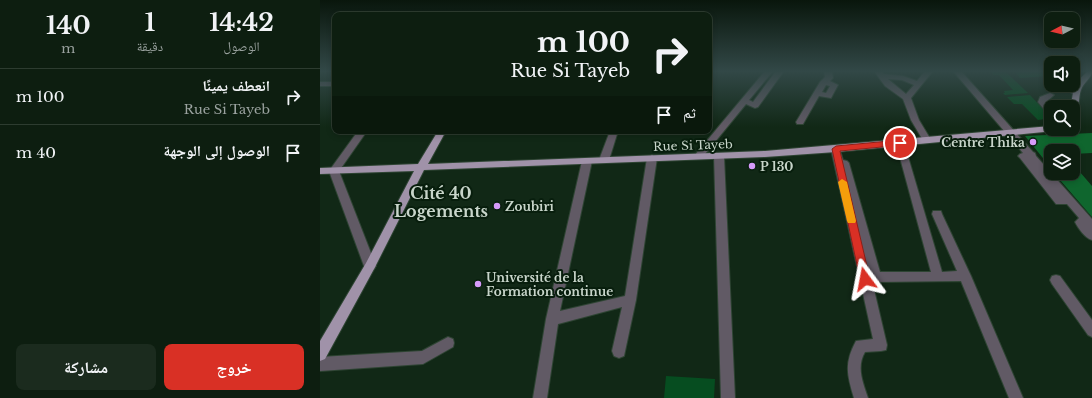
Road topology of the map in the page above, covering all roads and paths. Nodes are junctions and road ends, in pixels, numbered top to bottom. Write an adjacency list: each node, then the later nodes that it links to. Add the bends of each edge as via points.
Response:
1 (754, 90): 11 (street)
2 (766, 90): 11 (street, via 755,105)
3 (819, 90): 13 (street)
4 (896, 90): 9 (street)
5 (914, 90): 9 (street)
6 (973, 90): 15 (street)
7 (1076, 92): 10 (main road)
8 (1050, 95): 12 (street, via 1043,99)
9 (907, 98): 19 (street, via 915,120)
10 (1076, 100)
11 (744, 101): 23 (street)
12 (1044, 104)
13 (800, 122)
14 (1044, 130): 15 (main road, Rue Si Tayeb)
15 (1009, 132): 19 (main road, Rue Si Tayeb); 31 (street)
16 (361, 134): 30 (street)
17 (440, 134): 28 (main road)
18 (613, 134): 25 (street)
19 (927, 140): 20 (main road, Rue Si Tayeb)
20 (900, 143): 21 (main road, Rue Si Tayeb); 37 (street)
21 (836, 149): 22 (main road, Rue Si Tayeb); 48 (street, via 880,344 861,346 855,355 853,371)
22 (719, 156): 23 (main road, Rue Si Tayeb); 47 (street)
23 (698, 157): 24 (main road, Rue Si Tayeb)
24 (652, 158): 25 (main road, Rue Si Tayeb); 39 (street)
25 (604, 160): 26 (main road, Rue Si Tayeb)
26 (587, 161): 28 (main road, Rue Si Tayeb); 40 (street)
27 (844, 163): 37 (street, via 876,277)
28 (420, 167): 30 (main road, Rue Si Tayeb); 35 (main road)
29 (320, 171): 30 (main road, Rue Si Tayeb)
30 (334, 171): 35 (street)
31 (1077, 208): 33 (street); 34 (street, via 1068,209)
32 (937, 214): 36 (street)
33 (1091, 224)
34 (1092, 236)
35 (370, 266): 44 (main road)
36 (965, 276): 37 (street); 49 (street)
37 (938, 277)
38 (1056, 280): 41 (street)
39 (630, 300): 40 (street); 43 (street)
40 (552, 319): 46 (street)
41 (1092, 331)
42 (448, 343): 45 (street, via 419,358)
43 (619, 351)
44 (320, 354)
45 (320, 364)
46 (540, 398)
47 (728, 398)
48 (860, 398)
49 (1016, 398)

